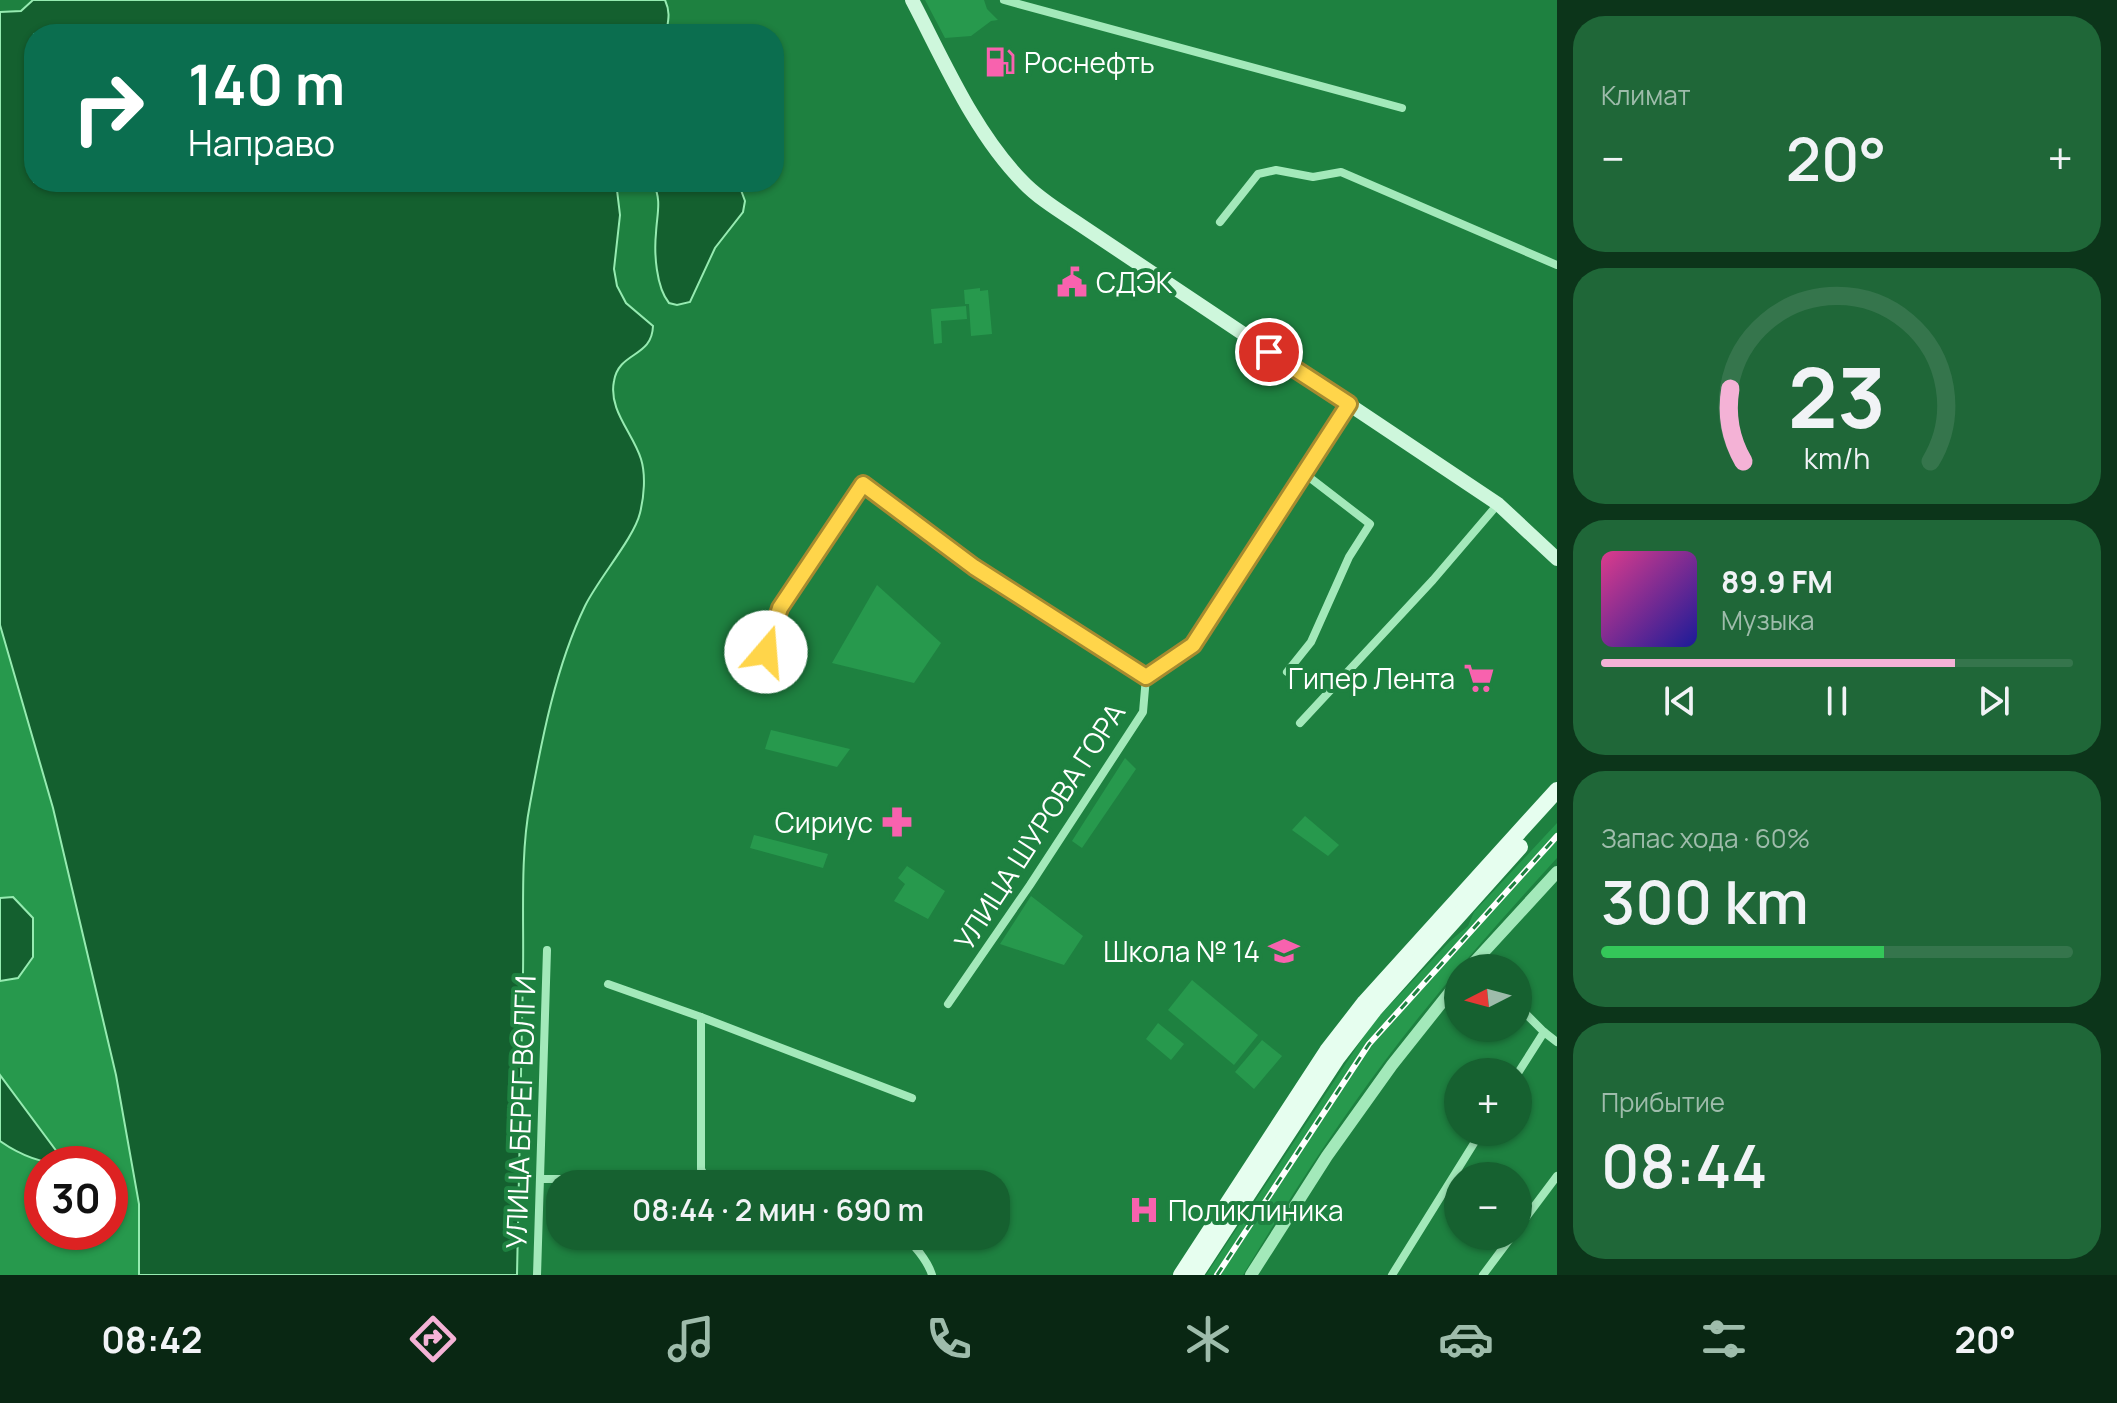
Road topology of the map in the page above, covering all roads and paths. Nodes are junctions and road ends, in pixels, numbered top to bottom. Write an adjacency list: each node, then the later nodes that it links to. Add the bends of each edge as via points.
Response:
1 (912, 0): 6 (main road, via 997,153 1025,184)
2 (1004, 0): 3 (street)
3 (1402, 108)
4 (1220, 222): 5 (street, via 1258,174 1276,170 1313,177 1341,172)
5 (1557, 265)
6 (1349, 404): 7 (street); 8 (main road)
7 (1305, 474): 11 (street, via 1370,524 1349,557 1311,642); 12 (street, via 1193,645)
8 (1498, 504): 9 (main road); 13 (street)
9 (1557, 559)
10 (766, 652): 12 (street, УЛИЦА ШУРОВА ГОРА, via 780,608 863,484 974,567)
11 (1287, 672)
12 (1146, 677): 21 (street, УЛИЦА ШУРОВА ГОРА, via 1143,712)
13 (1300, 723)
14 (1557, 790): 38 (main road, via 1327,1051)
15 (1557, 806): 39 (main road, via 1374,1010)
16 (1557, 872): 18 (street)
17 (547, 950): 31 (street, УЛИЦА БЕРЕГ ВОЛГИ)
18 (1480, 954)
19 (608, 984): 22 (street)
20 (1444, 1000): 40 (street, via 1327,1156)
21 (948, 1004)
22 (701, 1017): 27 (street); 29 (street)
23 (1532, 1020): 24 (street)
24 (1544, 1032): 25 (street); 26 (street)
25 (1557, 1042)
26 (1528, 1058)
27 (912, 1098)
28 (1472, 1146): 41 (street)
29 (702, 1170)
30 (1557, 1176): 33 (street)
31 (541, 1179): 32 (street); 36 (street, УЛИЦА БЕРЕГ ВОЛГИ)
32 (546, 1179)
33 (1532, 1209)
34 (916, 1250): 37 (street)
35 (1502, 1250): 42 (street)
36 (537, 1275)
37 (932, 1275)
38 (1181, 1275)
39 (1195, 1275)
40 (1251, 1275)
41 (1392, 1275)
42 (1483, 1275)

